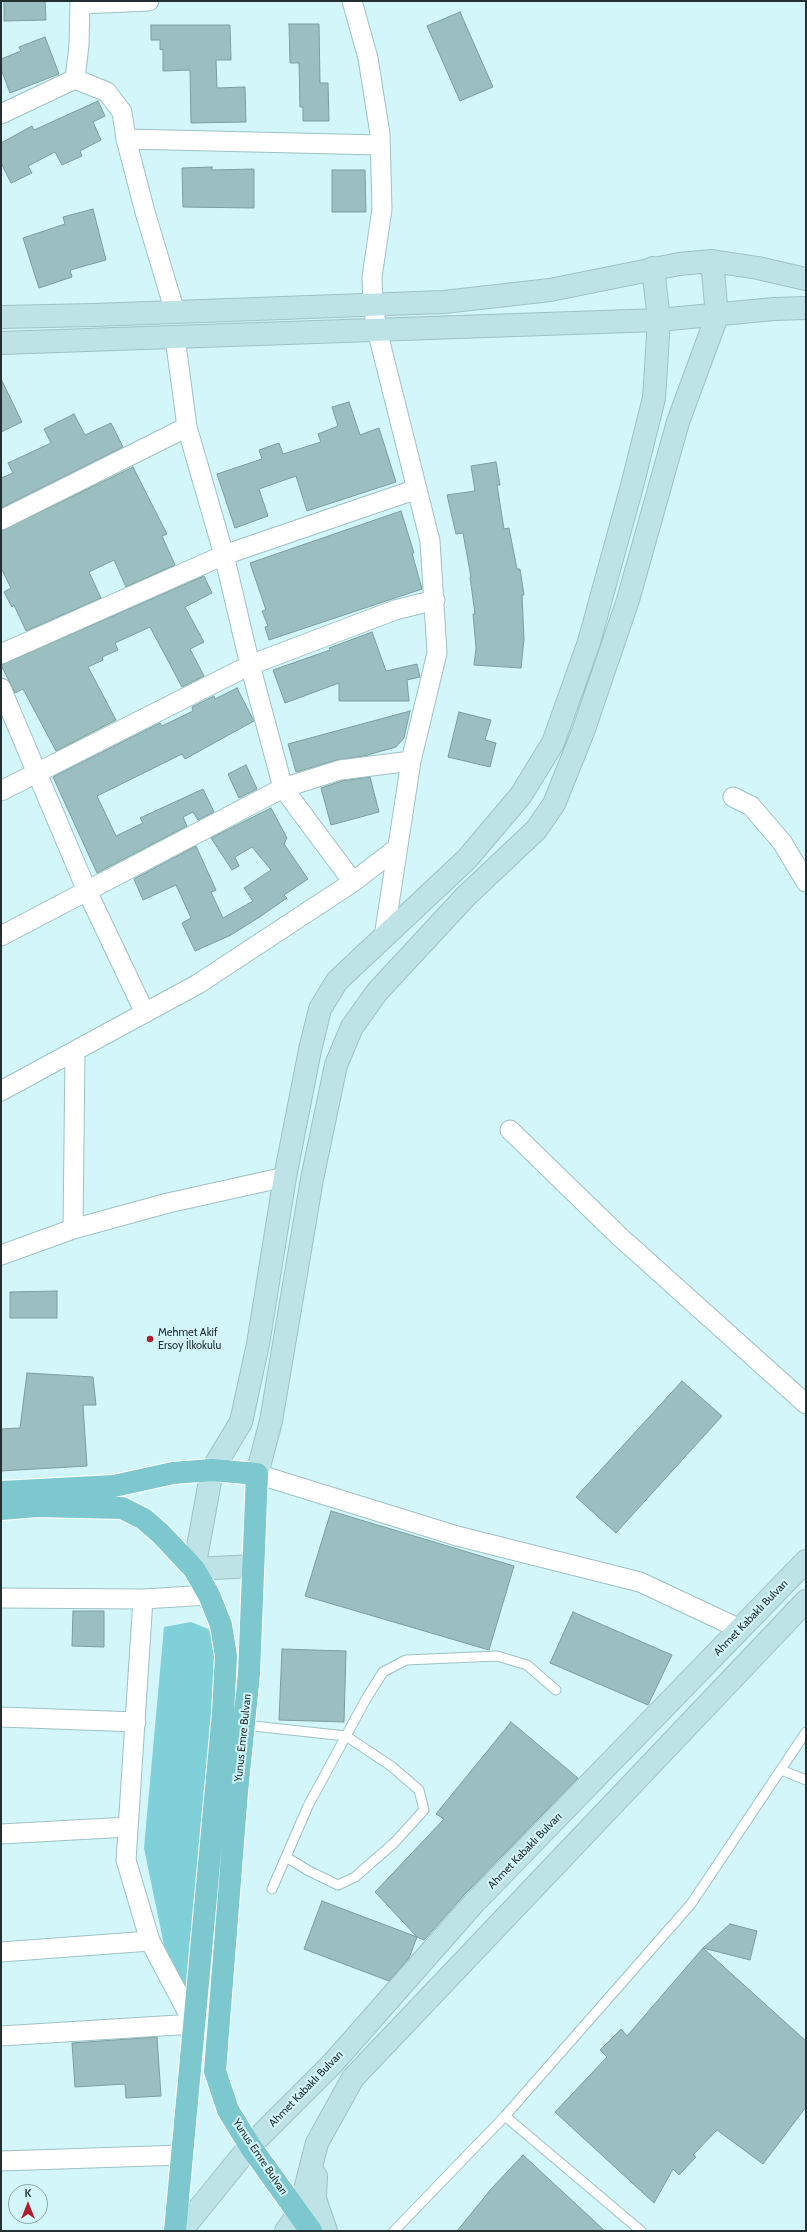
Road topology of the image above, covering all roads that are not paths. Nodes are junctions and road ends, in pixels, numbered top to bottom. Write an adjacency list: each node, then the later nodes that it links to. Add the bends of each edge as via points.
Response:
1 (149, 1): 3 (street)
2 (352, 1): 7 (street, via 368,58)
3 (80, 2): 4 (street)
4 (75, 80): 5 (street); 6 (street, via 107,92 122,112)
5 (1, 114)
6 (126, 139): 7 (street); 13 (street)
7 (380, 145): 11 (street, via 382,209 372,277)
8 (712, 261): 9 (street); 10 (street); 14 (street)
9 (653, 268): 11 (street, via 589,284 495,298); 16 (street)
10 (806, 279)
11 (373, 304): 13 (street); 17 (street)
12 (806, 308): 14 (street)
13 (175, 312): 15 (street)
14 (717, 316): 16 (street); 48 (street, via 678,422 628,600 583,732 554,804 536,830 466,896 377,992 352,1028 336,1064 312,1179 271,1421)
15 (1, 317)
16 (658, 320): 17 (street); 38 (street, via 654,398 589,642 553,743 521,795 467,859)
17 (377, 330): 18 (street); 21 (street)
18 (175, 337): 19 (street); 20 (street)
19 (1, 343)
20 (187, 427): 22 (street); 23 (street)
21 (417, 489): 23 (street); 24 (street, via 430,541)
22 (1, 520)
23 (224, 555): 25 (street); 26 (street)
24 (435, 600): 26 (street, via 395,610); 28 (street, via 437,653)
25 (1, 654)
26 (250, 665): 29 (street); 30 (street)
27 (1, 688): 29 (street)
28 (411, 761): 30 (street, via 340,770); 33 (street)
29 (36, 775): 31 (street); 36 (street)
30 (283, 788): 34 (street); 36 (street)
31 (1, 791)
32 (733, 797): 35 (street, via 751,806 782,842)
33 (397, 848): 34 (street); 38 (street)
34 (353, 882): 39 (street, via 198,984)
35 (806, 882)
36 (87, 891): 37 (street); 39 (street)
37 (1, 936)
38 (384, 937): 43 (street, via 337,981 320,1009)
39 (145, 1014): 40 (street)
40 (75, 1052): 41 (street); 44 (street)
41 (1, 1091)
42 (510, 1130): 46 (street, via 619,1236)
43 (285, 1177): 44 (street, via 168,1203); 47 (street, via 258,1344 241,1422)
44 (73, 1229): 45 (street)
45 (1, 1255)
46 (806, 1404)
47 (212, 1470): 48 (main road); 49 (main road, via 173,1473 114,1486); 53 (street)
48 (257, 1474): 52 (main road, Yunus Emre Bulvarı); 58 (street, via 457,1536 640,1582)
49 (1, 1492)
50 (1, 1508): 53 (main road, Yunus Emre Bulvarı, via 122,1508 150,1524)
51 (806, 1561): 58 (street, Ahmet Kabaklı Bulvarı)
52 (253, 1566): 53 (street); 62 (main road, Yunus Emre Bulvarı, via 249,1674)
53 (194, 1569): 54 (main road, Yunus Emre Bulvarı)
54 (209, 1595): 56 (street); 73 (main road, Yunus Emre Bulvarı, via 221,1624 226,1656)
55 (1, 1598): 56 (street)
56 (143, 1600): 61 (street)
57 (806, 1601): 76 (street, via 353,2078)
58 (740, 1629): 77 (street, Ahmet Kabaklı Bulvarı, via 473,1904 333,2063)
59 (556, 1690): 64 (lane, via 527,1665 497,1656 406,1660 383,1672)
60 (1, 1717): 61 (street)
61 (136, 1722): 67 (street)
62 (244, 1725): 64 (lane); 77 (main road, Yunus Emre Bulvarı, via 215,2071 228,2110)
63 (806, 1732): 65 (lane)
64 (346, 1736): 69 (lane, via 308,1806); 69 (lane, via 391,1766 419,1790 424,1810 388,1848 355,1877 338,1885)
65 (781, 1770): 66 (lane); 75 (lane, via 691,1904)
66 (806, 1780)
67 (128, 1827): 68 (street); 71 (street, via 126,1860)
68 (1, 1834)
69 (286, 1857): 70 (lane)
70 (272, 1889)
71 (150, 1941): 72 (street); 73 (street)
72 (1, 1952)
73 (194, 2024): 74 (street); 78 (main road, Yunus Emre Bulvarı)
74 (1, 2036)
75 (505, 2116): 88 (lane); 89 (lane)
76 (317, 2143): 81 (street); 87 (street, via 315,2199)
77 (250, 2146): 81 (main road, Yunus Emre Bulvarı); 84 (street, Ahmet Kabaklı Bulvarı)
78 (182, 2155): 79 (street); 80 (main road, Yunus Emre Bulvarı)
79 (1, 2161)
80 (177, 2196): 82 (street); 83 (main road, Yunus Emre Bulvarı)
81 (299, 2212): 85 (street); 86 (main road, Yunus Emre Bulvarı)
82 (164, 2231)
83 (175, 2231)
84 (181, 2231)
85 (286, 2231)
86 (311, 2231)
87 (326, 2231)
88 (394, 2231)
89 (641, 2231)

